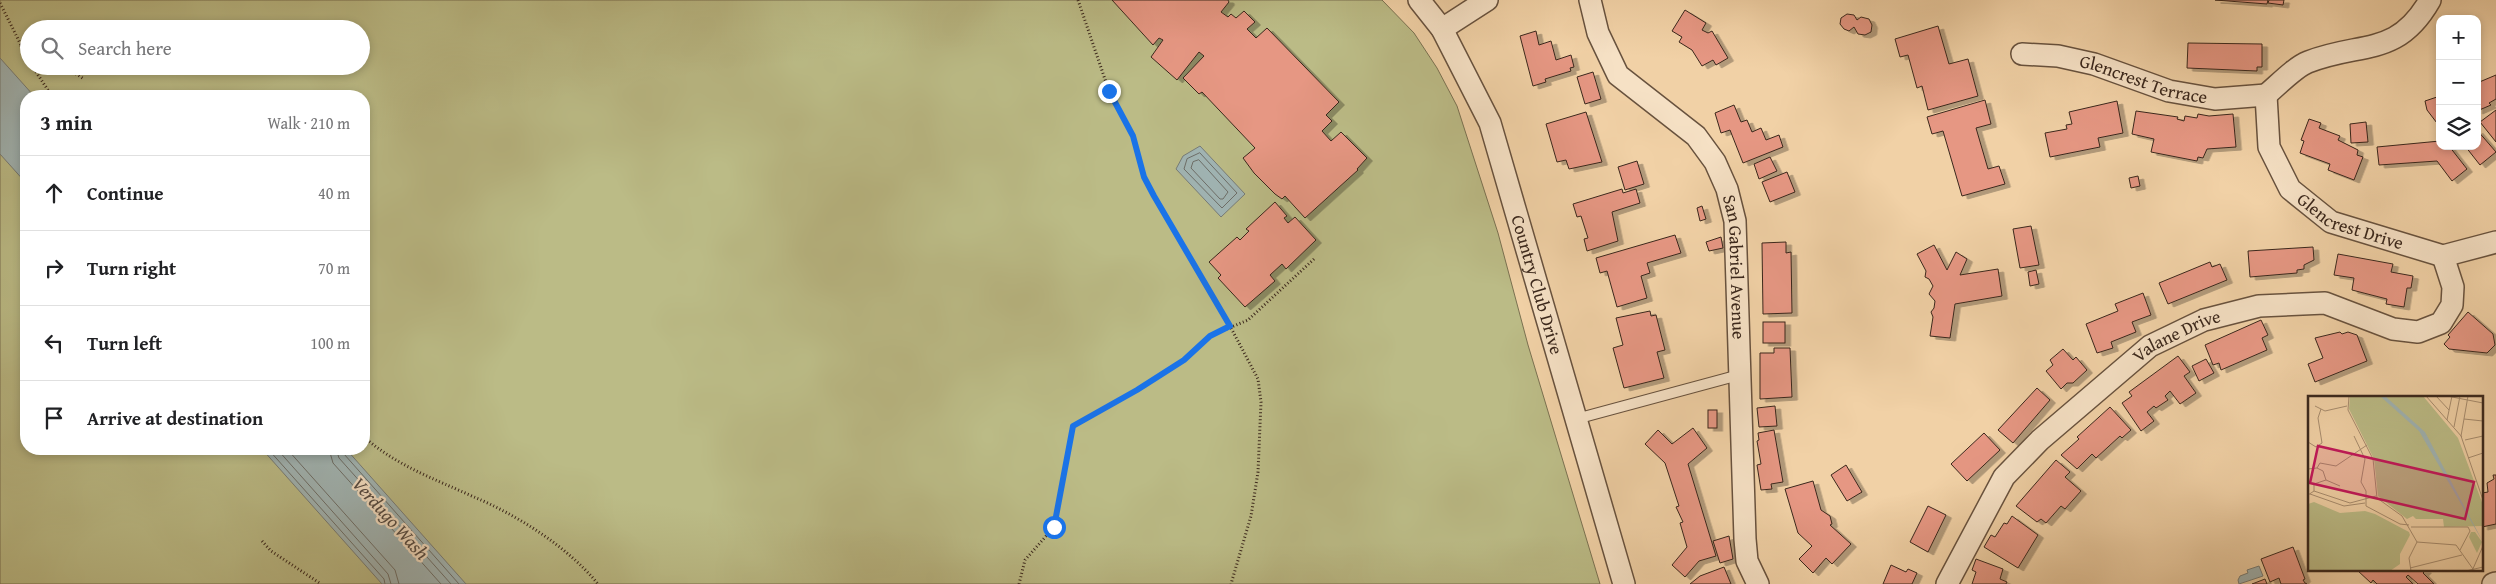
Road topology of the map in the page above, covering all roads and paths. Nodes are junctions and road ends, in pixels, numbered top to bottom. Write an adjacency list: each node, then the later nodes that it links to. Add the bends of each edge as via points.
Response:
1 (1078, 0): 18 (path, via 1109,91 1133,136 1144,177)
2 (1419, 0): 7 (street, Country Club Drive)
3 (1487, 0): 7 (street)
4 (1590, 0): 19 (street, San Gabriel Avenue, via 1598,33 1618,75 1696,136 1715,162 1727,189 1735,221)
5 (2430, 0): 14 (street, via 2414,25 2387,43 2307,62)
6 (0, 5): 8 (path)
7 (1442, 29): 20 (street, Country Club Drive, via 1490,122)
8 (19, 45)
9 (2022, 54): 14 (street, Glencrest Terrace, via 2076,60 2169,91 2215,99)
10 (38, 75): 13 (path)
11 (78, 75): 12 (path)
12 (84, 79)
13 (48, 90)
14 (2266, 95): 16 (street, Glencrest Drive, via 2269,147 2290,189 2331,222)
15 (2496, 242): 16 (street)
16 (2443, 256): 29 (street, Valane Drive, via 2453,287 2452,304 2441,323 2418,332 2393,329 2325,303 2259,306 2204,320 2150,346 2040,440 2004,476)
17 (1314, 259): 18 (path, via 1248,320)
18 (1230, 326): 25 (path, via 1210,336 1184,360 1137,390 1073,426 1054,527 1025,560); 26 (path, via 1255,370 1262,416 1254,505)
19 (1740, 375): 20 (lane); 28 (street, San Gabriel Avenue, via 1747,561)
20 (1576, 419): 27 (street, Country Club Drive)
21 (370, 442): 24 (path, via 419,475 474,496 530,527 553,543)
22 (262, 540): 23 (path, via 271,551)
23 (321, 584)
24 (598, 584)
25 (1019, 584)
26 (1232, 584)
27 (1624, 584)
28 (1758, 584)
29 (1946, 584)

